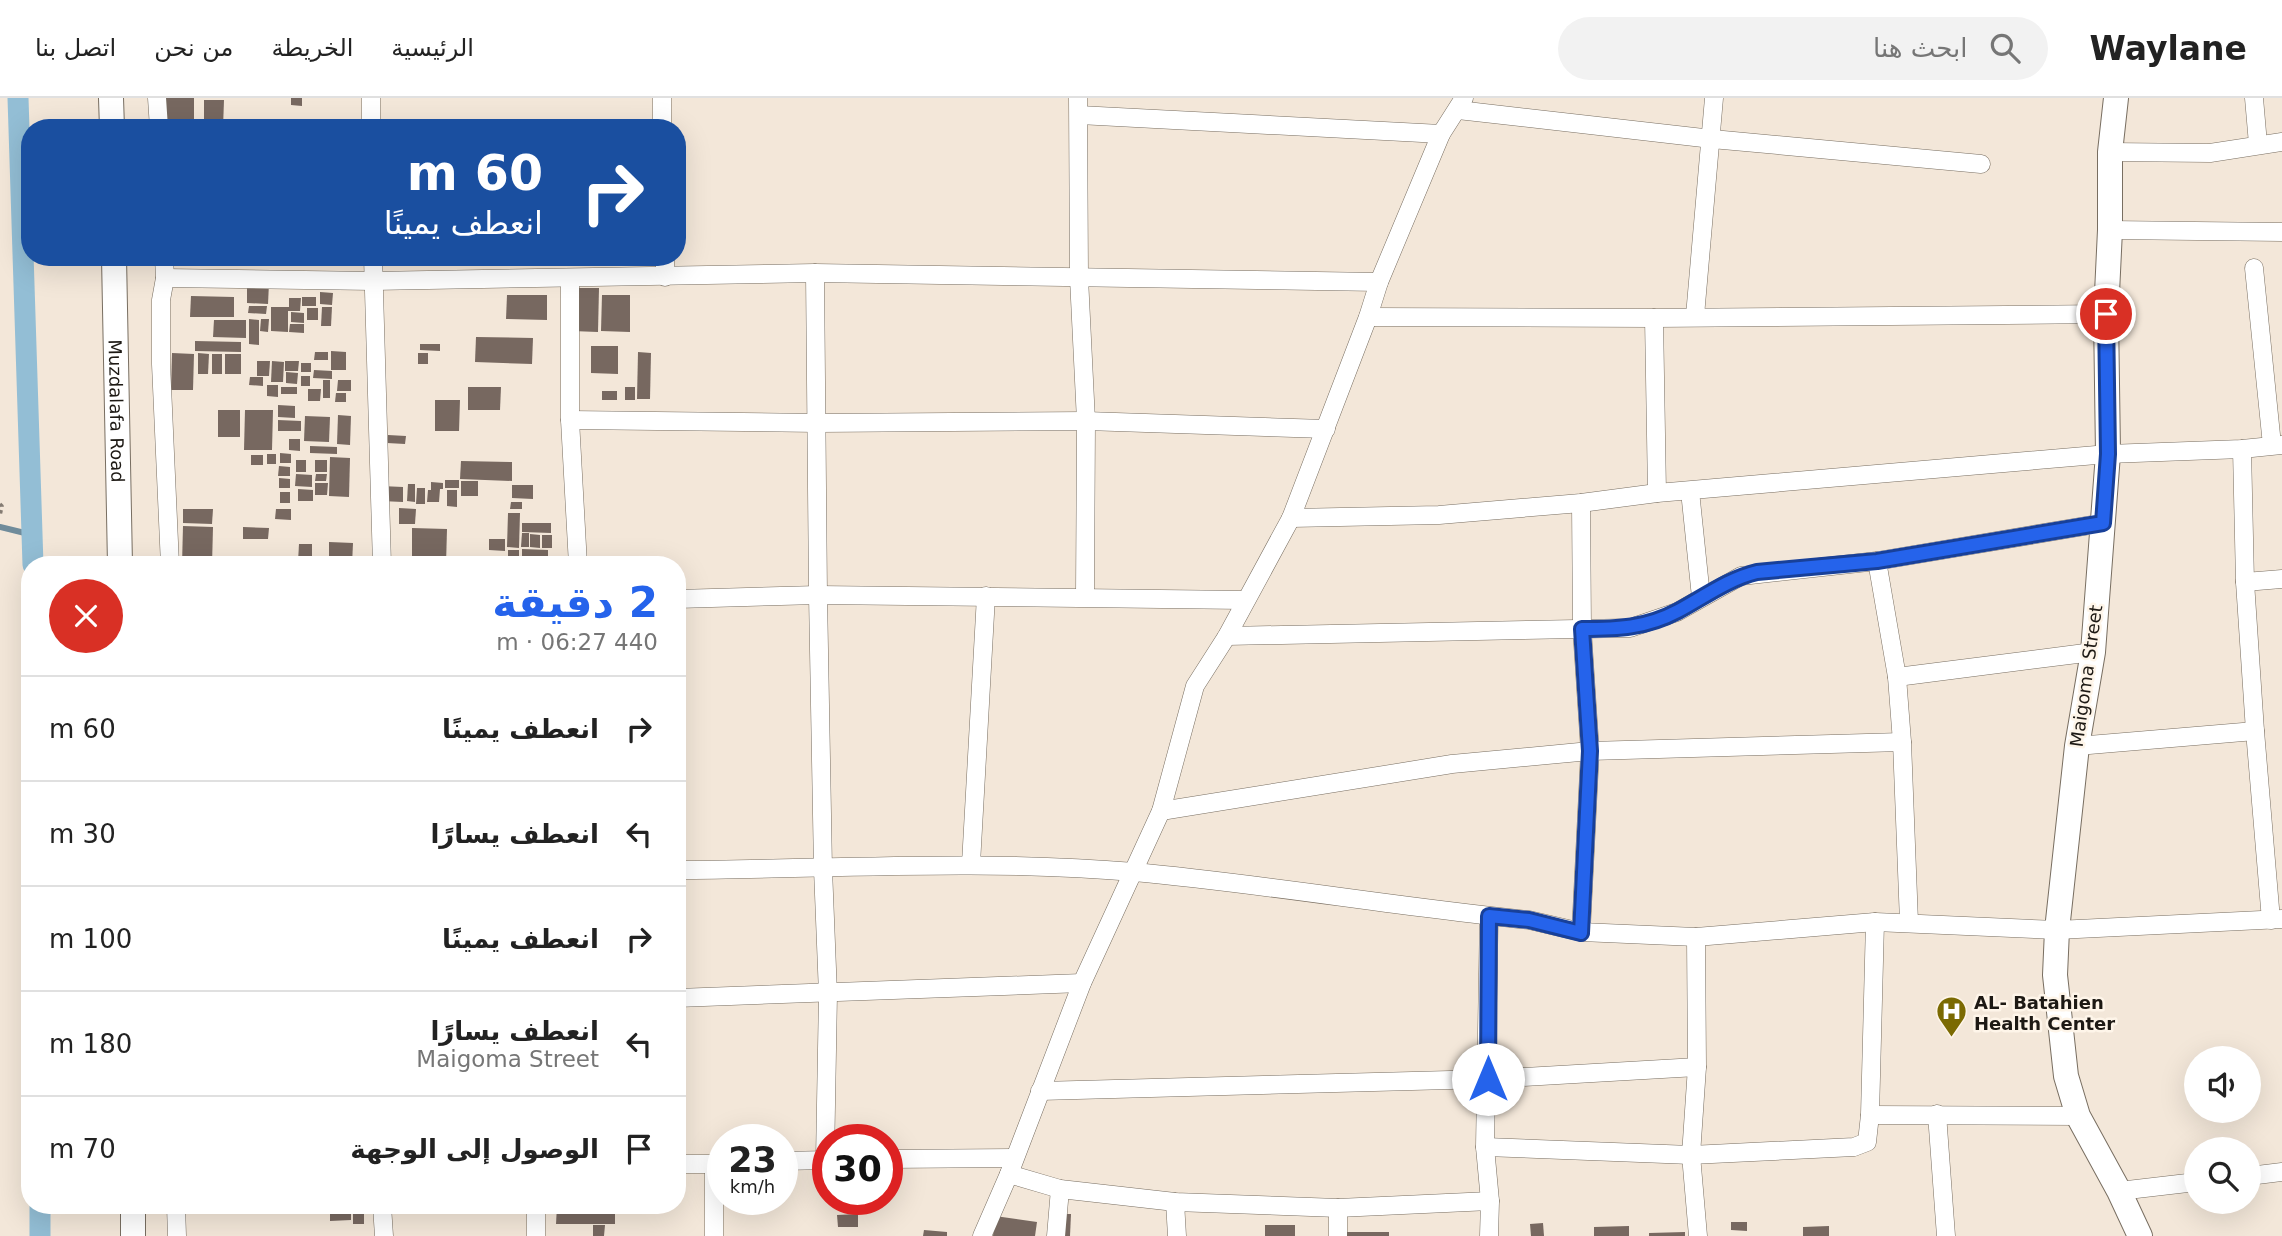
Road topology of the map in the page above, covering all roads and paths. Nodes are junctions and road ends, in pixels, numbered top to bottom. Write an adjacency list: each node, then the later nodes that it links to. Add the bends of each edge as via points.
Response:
1 (111, 98): 10 (street)
2 (157, 98): 11 (street)
3 (371, 98): 12 (street)
4 (662, 98): 13 (street)
5 (1714, 98): 15 (street)
6 (2116, 98): 18 (street, Maigoma Street)
7 (2253, 98): 17 (street)
8 (1461, 104): 14 (street); 15 (street)
9 (1079, 106): 14 (street); 30 (street)
10 (112, 119)
11 (158, 119)
12 (371, 119)
13 (662, 119)
14 (1441, 134): 33 (street)
15 (1712, 139): 19 (street); 35 (street)
16 (2282, 142): 17 (street)
17 (2258, 144): 18 (street, via 2210,153)
18 (2110, 152): 20 (street, Maigoma Street)
19 (1981, 164)
20 (2110, 230): 21 (street); 34 (street, Maigoma Street)
21 (2282, 232)
22 (114, 266): 52 (street, Muzdalafa Road)
23 (164, 266): 29 (street)
24 (373, 266): 32 (street)
25 (664, 266): 28 (street)
26 (2254, 268): 42 (street)
27 (816, 273): 28 (street); 30 (street); 40 (street)
28 (665, 277): 31 (street)
29 (165, 278): 32 (street); 53 (street, via 161,364)
30 (1079, 278): 33 (street); 39 (street)
31 (570, 279): 32 (street); 38 (street)
32 (373, 281): 54 (street)
33 (1379, 282): 36 (street)
34 (2106, 314): 35 (street); 44 (street, Maigoma Street)
35 (1695, 316): 37 (street)
36 (1368, 317): 37 (street); 41 (street)
37 (1654, 318): 46 (street)
38 (570, 421): 40 (street); 55 (street)
39 (1086, 421): 40 (street); 41 (street); 61 (street)
40 (818, 424): 59 (street)
41 (1326, 429): 50 (street)
42 (2277, 445): 43 (street)
43 (2242, 449): 44 (street); 58 (street)
44 (2108, 454): 45 (street); 51 (street, Maigoma Street)
45 (1690, 491): 46 (street); 62 (street)
46 (1657, 493): 47 (street)
47 (1581, 503): 50 (street, via 1439,515); 65 (street)
48 (0, 504): 49 (path)
49 (0, 516)
50 (1291, 518): 64 (street)
51 (2103, 523): 56 (street); 67 (street, Maigoma Street)
52 (120, 556)
53 (170, 556)
54 (382, 556)
55 (578, 556)
56 (1877, 561): 62 (street, via 1749,574); 68 (street)
57 (2282, 579): 58 (street)
58 (2245, 582): 69 (street)
59 (818, 595): 60 (street); 63 (street); 75 (street)
60 (986, 596): 61 (street); 74 (street)
61 (1085, 597): 64 (street)
62 (1701, 597): 65 (street, via 1666,617 1630,628)
63 (686, 599)
64 (1244, 600): 66 (street)
65 (1582, 629): 66 (street); 72 (street)
66 (1227, 636): 73 (street, via 1195,686)
67 (2093, 652): 68 (street); 71 (street, Maigoma Street)
68 (1897, 677): 70 (street)
69 (2255, 732): 71 (street); 79 (street)
70 (1902, 742): 72 (street); 81 (street)
71 (2077, 746): 82 (street, Maigoma Street)
72 (1590, 751): 73 (street, via 1452,764); 83 (street)
73 (1161, 810): 77 (street)
74 (971, 864): 75 (street); 77 (street)
75 (823, 869): 76 (street); 86 (street)
76 (686, 870)
77 (1133, 872): 78 (street); 85 (street)
78 (1489, 916): 83 (street); 89 (street)
79 (2277, 919): 82 (street)
80 (1875, 922): 81 (street); 84 (street); 92 (street)
81 (1909, 922): 82 (street)
82 (2057, 930): 93 (street, Maigoma Street, via 2056,991 2066,1076)
83 (1581, 933): 84 (street)
84 (1696, 937): 88 (street)
85 (1082, 983): 86 (street); 90 (street)
86 (828, 994): 87 (street); 94 (street)
87 (686, 998)
88 (1697, 1067): 89 (street); 96 (street)
89 (1488, 1079): 90 (street); 95 (street)
90 (1040, 1091): 100 (street)
91 (1937, 1114): 92 (street); 93 (street); 125 (street)
92 (1870, 1115): 96 (street, via 1867,1142 1854,1147)
93 (2078, 1116): 105 (street, Maigoma Street)
94 (827, 1124)
95 (1485, 1146): 96 (street); 107 (street)
96 (1690, 1155): 124 (street)
97 (903, 1160): 100 (street)
98 (686, 1164): 99 (street)
99 (707, 1164)
100 (1011, 1166): 104 (street); 119 (street)
101 (2282, 1172): 102 (street)
102 (2261, 1175)
103 (2184, 1183): 105 (street)
104 (1060, 1189): 106 (street); 120 (street)
105 (2119, 1191): 126 (street, Maigoma Street)
106 (1175, 1202): 108 (street); 121 (street)
107 (1490, 1202): 108 (street); 123 (street)
108 (1338, 1208): 122 (street)
109 (133, 1214): 114 (street)
110 (176, 1214): 115 (street)
111 (383, 1214): 116 (street)
112 (536, 1214): 117 (street)
113 (715, 1215): 118 (street)
114 (133, 1236)
115 (177, 1236)
116 (384, 1236)
117 (536, 1236)
118 (714, 1236)
119 (982, 1236)
120 (1056, 1236)
121 (1177, 1236)
122 (1338, 1236)
123 (1489, 1236)
124 (1698, 1236)
125 (1946, 1236)
126 (2140, 1236)

